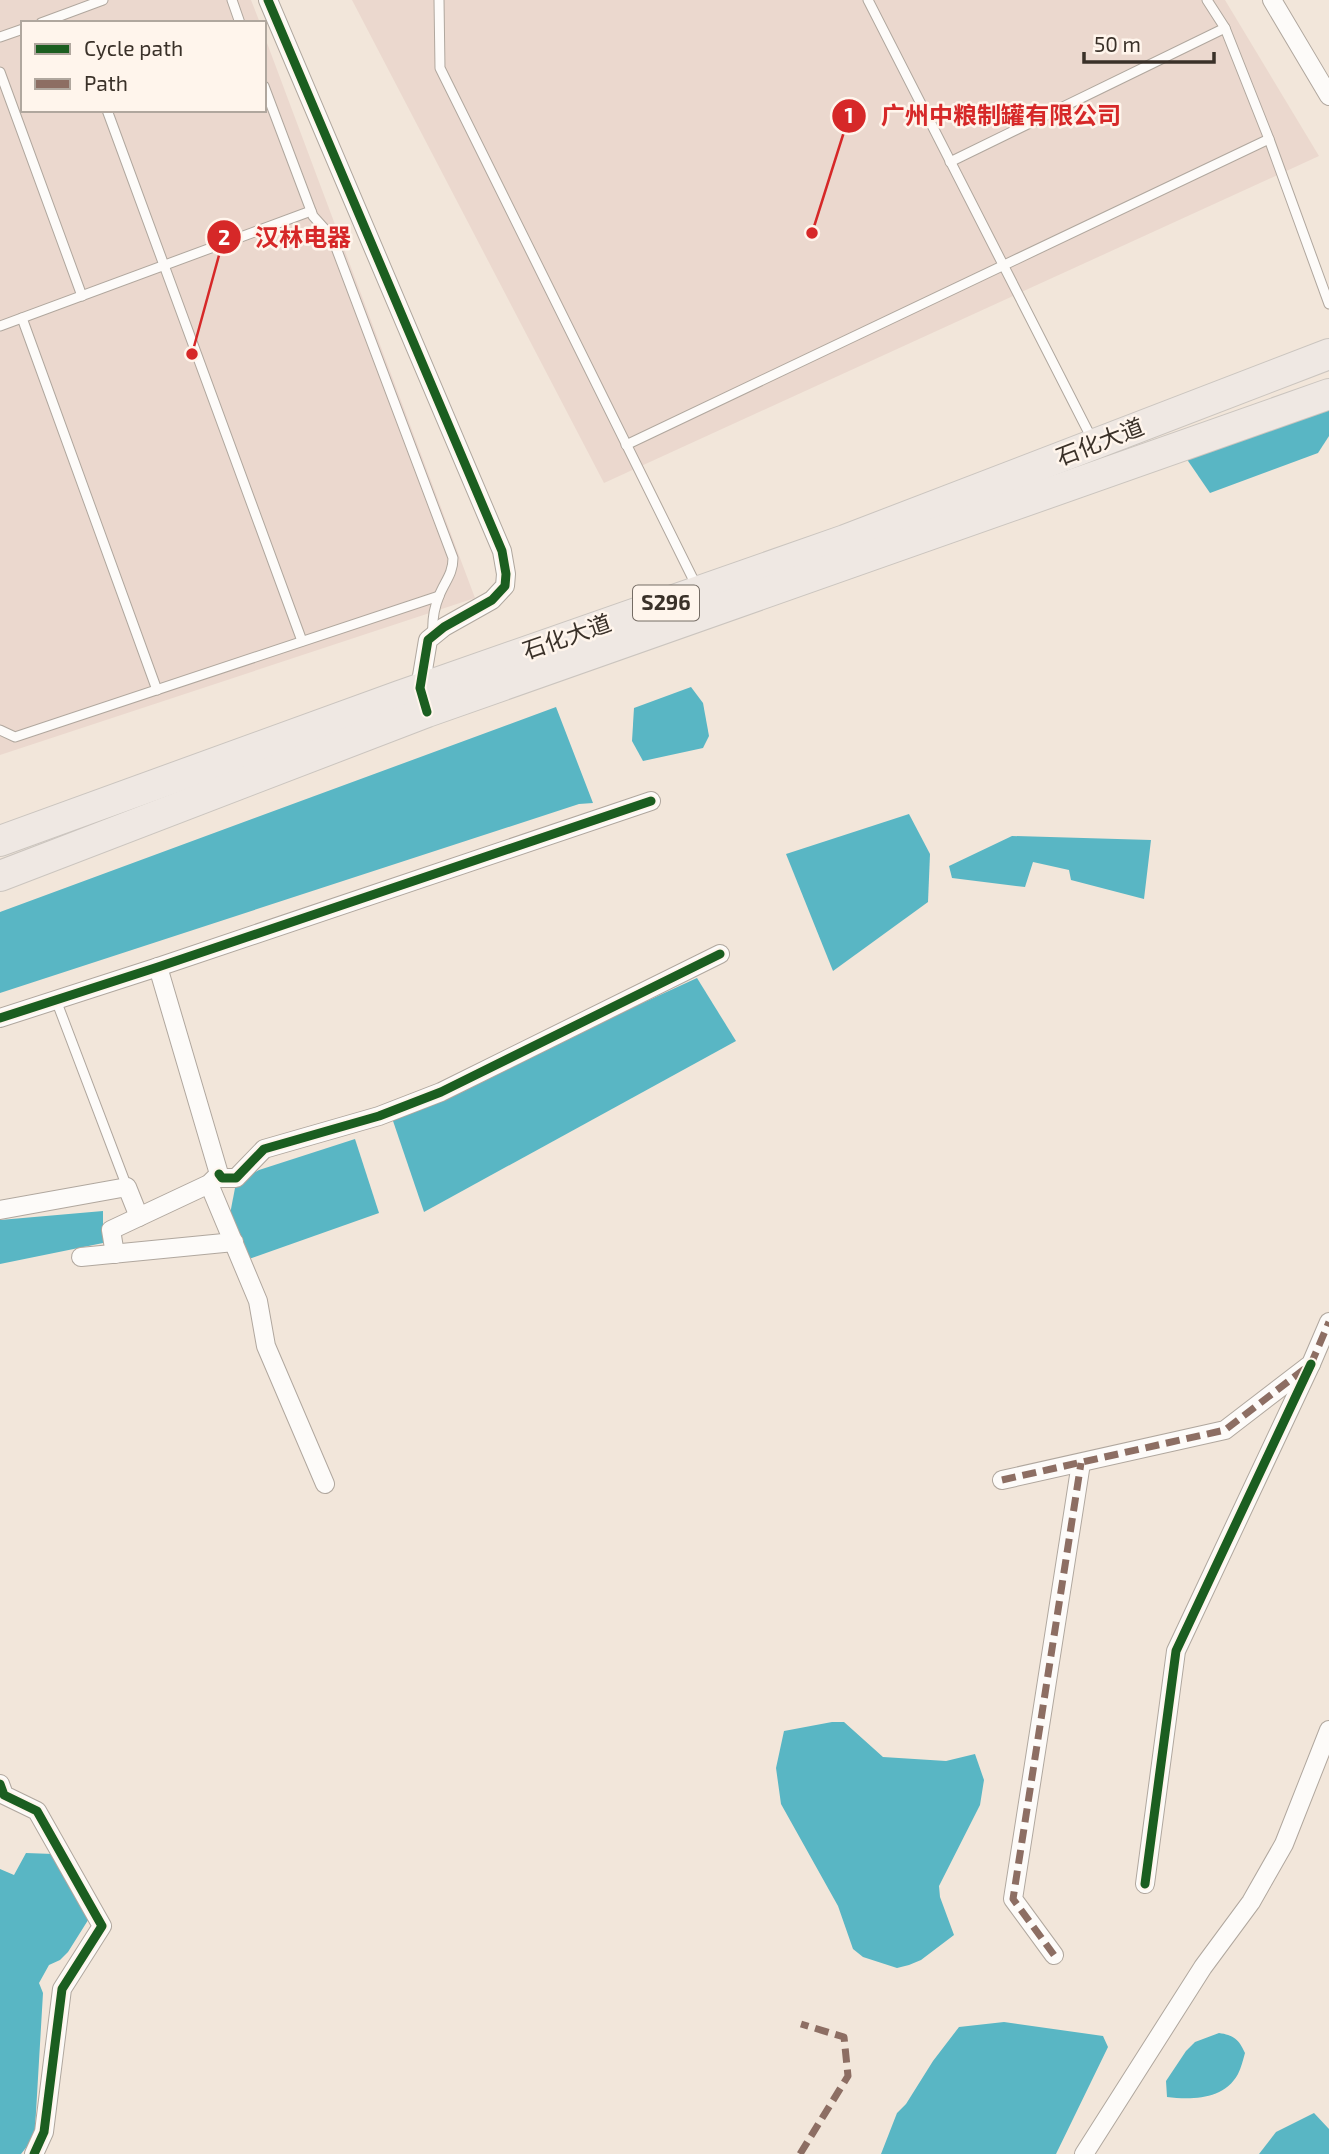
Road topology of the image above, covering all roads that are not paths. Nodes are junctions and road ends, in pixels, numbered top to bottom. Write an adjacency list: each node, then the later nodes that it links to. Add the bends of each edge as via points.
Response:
1 (103, 0): 8 (lane)
2 (232, 0): 11 (lane)
3 (268, 0): 34 (street, via 502,551 505,586 492,600)
4 (439, 0): 30 (lane, via 440,68)
5 (869, 0): 20 (lane)
6 (1207, 0): 12 (lane)
7 (1272, 0): 17 (street)
8 (71, 12): 9 (lane); 10 (lane)
9 (46, 21)
10 (74, 21)
11 (239, 21)
12 (1225, 28): 19 (lane); 20 (lane)
13 (21, 30): 14 (lane)
14 (0, 37)
15 (0, 72): 24 (lane)
16 (266, 91): 21 (lane)
17 (1329, 96)
18 (108, 112): 23 (lane)
19 (1269, 139): 22 (lane); 25 (lane)
20 (950, 162): 22 (lane)
21 (311, 211): 23 (lane); 33 (lane, via 332,237 453,558 453,571)
22 (1003, 265): 30 (lane); 31 (lane)
23 (164, 266): 24 (lane); 35 (lane)
24 (82, 296): 26 (lane)
25 (1329, 304)
26 (22, 318): 27 (lane); 36 (lane)
27 (0, 326)
28 (1329, 354): 31 (main road, 石化大道 / S296)
29 (1329, 394): 31 (main road, 石化大道 / S296)
30 (626, 444): 32 (lane)
31 (1102, 458): 32 (main road, 石化大道 / S296); 37 (main road, 石化大道 / S296)
32 (699, 591): 37 (main road, 石化大道 / S296)
33 (439, 596): 34 (lane); 35 (lane)
34 (433, 636): 37 (street, via 428,640)
35 (302, 641): 36 (lane)
36 (157, 690): 38 (lane, via 15,737)
37 (424, 700): 40 (main road, 石化大道 / S296); 41 (main road, 石化大道 / S296)
38 (0, 730)
39 (651, 801): 43 (street)
40 (0, 841)
41 (0, 876)
42 (720, 954): 46 (street, via 441,1092 379,1116 264,1149 236,1178)
43 (158, 967): 44 (street); 46 (street)
44 (56, 1000): 45 (street); 47 (lane)
45 (0, 1018)
46 (214, 1179): 49 (street); 50 (street)
47 (127, 1187): 48 (street); 49 (street)
48 (0, 1210)
49 (139, 1217): 51 (street, via 111,1230)
50 (234, 1242): 51 (street); 57 (street, via 258,1301 266,1346)
51 (115, 1254): 52 (street)
52 (82, 1257)
53 (1329, 1322): 54 (street)
54 (1311, 1364): 55 (street, via 1225,1430); 60 (street, via 1176,1651)
55 (1081, 1462): 56 (street); 61 (street, via 1013,1899)
56 (1002, 1480)
57 (325, 1485)
58 (1329, 1730): 63 (street, via 1284,1844 1251,1902 1203,1967)
59 (0, 1784): 62 (street, via 4,1795 37,1811 102,1926 62,1989 44,2132)
60 (1145, 1884)
61 (1054, 1955)
62 (34, 2154)
63 (1084, 2154)

